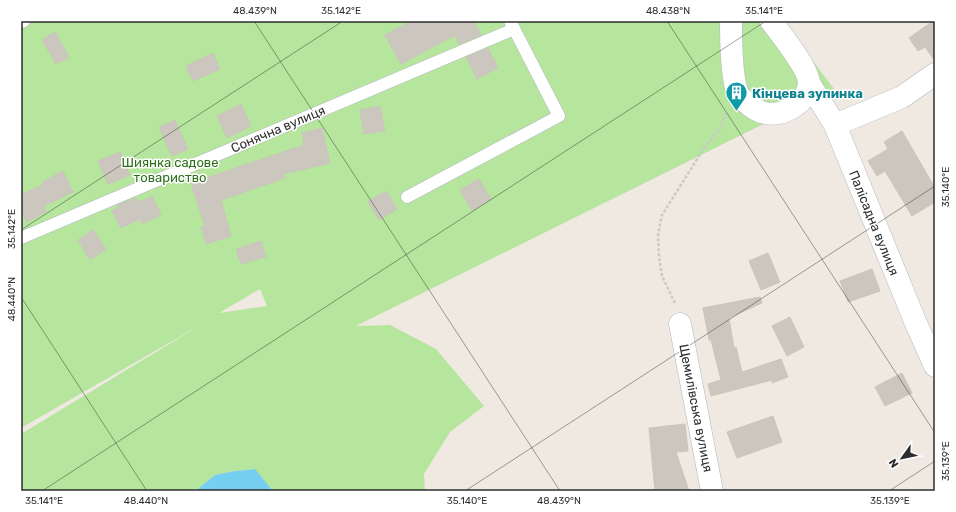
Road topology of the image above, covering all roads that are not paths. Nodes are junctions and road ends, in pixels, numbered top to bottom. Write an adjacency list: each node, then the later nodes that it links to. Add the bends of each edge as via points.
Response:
1 (24, 21): 4 (lane)
2 (731, 21): 7 (street, via 734,77 738,95 751,107 765,113 781,113 799,103 806,94)
3 (771, 21): 7 (street, Палісадна вулиця, via 797,58)
4 (21, 22)
5 (512, 25): 9 (lane, via 559,116); 10 (lane, Сонячна вулиця)
6 (935, 74): 8 (street, via 902,97)
7 (809, 83): 8 (street, Палісадна вулиця)
8 (835, 125): 12 (street, Палісадна вулиця)
9 (407, 197)
10 (21, 238)
11 (680, 324): 13 (street, Щемилівська вулиця)
12 (935, 366)
13 (712, 491)

